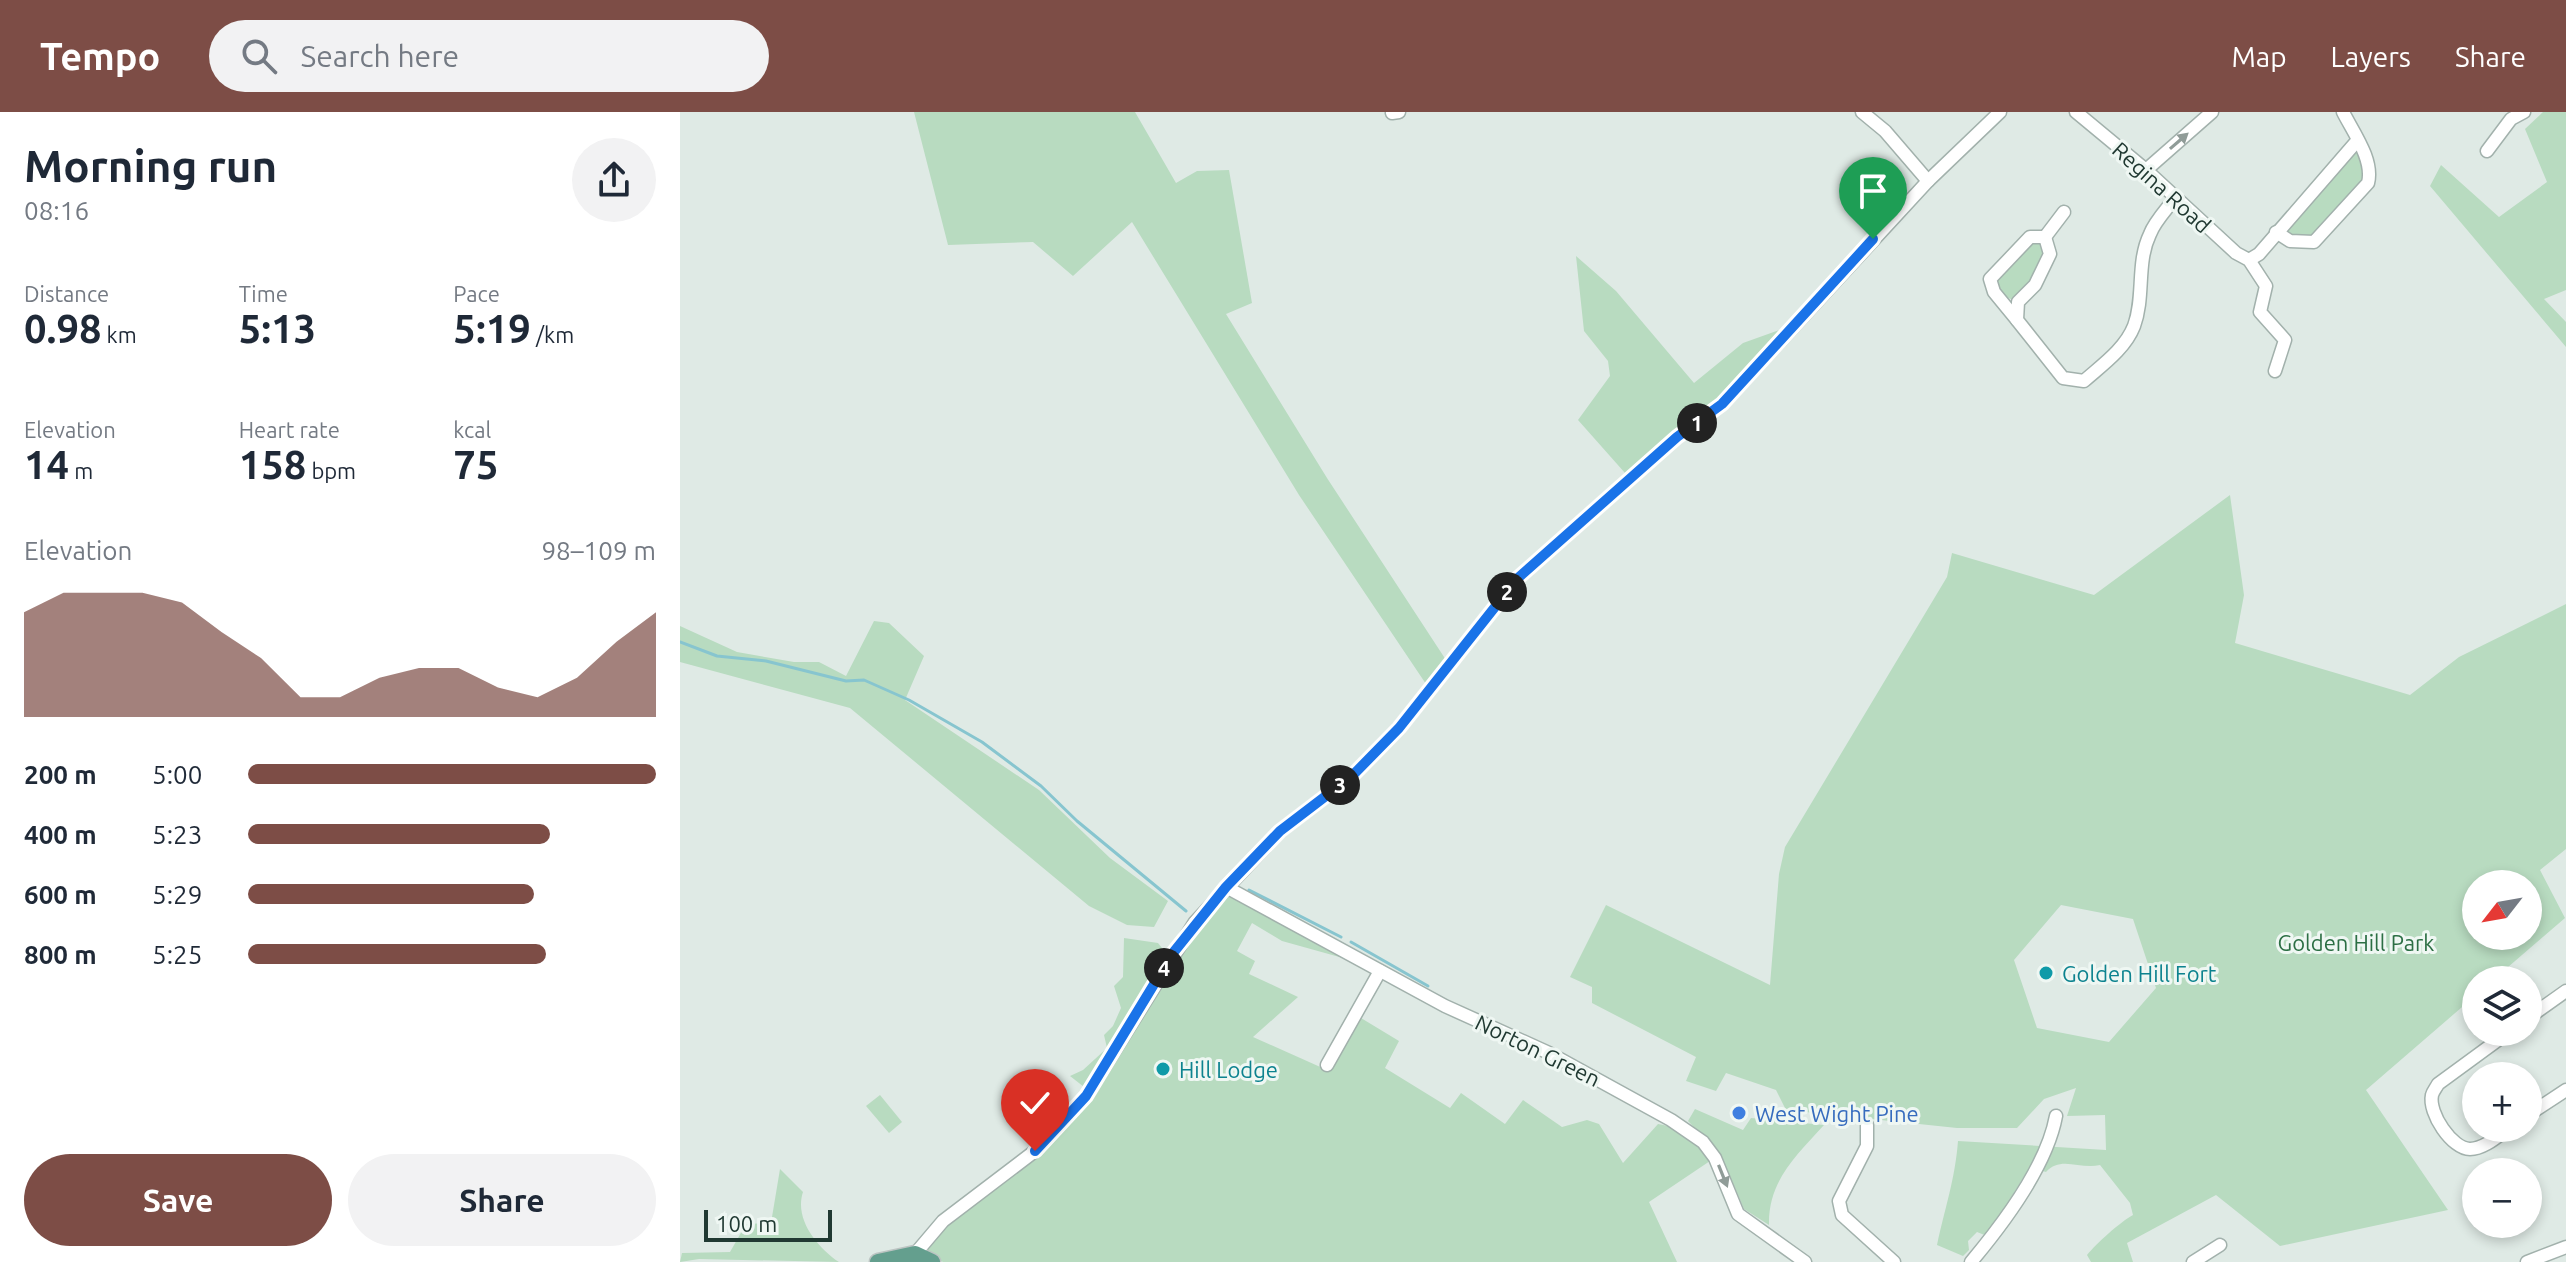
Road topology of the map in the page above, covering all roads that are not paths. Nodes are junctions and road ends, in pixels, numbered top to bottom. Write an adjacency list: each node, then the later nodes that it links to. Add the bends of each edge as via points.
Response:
1 (1399, 112): 8 (street)
2 (1862, 112): 13 (street)
3 (2000, 112): 9 (street)
4 (2076, 112): 12 (street, Regina Road)
5 (2212, 112): 12 (street, one-way to 5)
6 (2343, 112): 10 (street)
7 (2524, 112): 11 (street, via 2511,119)
8 (1392, 113)
9 (1984, 117): 13 (street)
10 (2357, 141): 16 (street); 16 (street, via 2368,183 2314,242 2290,241)
11 (2487, 151)
12 (2146, 170): 14 (street, Regina Road)
13 (1928, 181): 21 (street, via 1722,404 1677,437 1518,578 1399,728 1352,776 1280,831)
14 (2175, 198): 18 (street, Regina Road); 19 (street, via 2150,233 2134,327 2116,353 2084,381 2063,378)
15 (2064, 212): 17 (street)
16 (2276, 232): 18 (street)
17 (2045, 237): 19 (street, via 2050,254 2035,285 2018,302); 19 (street, via 2030,237 1990,279)
18 (2249, 260): 20 (street, via 2266,286 2260,312 2290,337)
19 (2017, 320)
20 (2275, 371)
21 (1226, 887): 22 (street, Norton Green); 36 (street, via 1173,953 1086,1096 1035,1151 943,1221)
22 (1380, 971): 27 (street); 40 (street, Norton Green, one-way to 40, via 1549,1053 1671,1120 1703,1142 1715,1158 1738,1214)
23 (2566, 991): 24 (street)
24 (2542, 1008)
25 (2490, 1046): 26 (street)
26 (2468, 1062)
27 (1327, 1065)
28 (2462, 1066): 33 (street, via 2438,1084 2433,1108 2454,1144 2466,1149)
29 (2566, 1090): 30 (street)
30 (2542, 1106)
31 (2056, 1116): 42 (street, via 2052,1136 2007,1215)
32 (1867, 1125): 41 (street, via 1867,1146 1839,1201 1842,1215)
33 (2489, 1142)
34 (2220, 1245): 43 (street)
35 (2566, 1247): 37 (street)
36 (915, 1254): 38 (main road); 39 (main road)
37 (2532, 1261)
38 (878, 1262)
39 (932, 1262)
40 (1805, 1262)
41 (1894, 1262)
42 (1971, 1262)
43 (2193, 1262)

